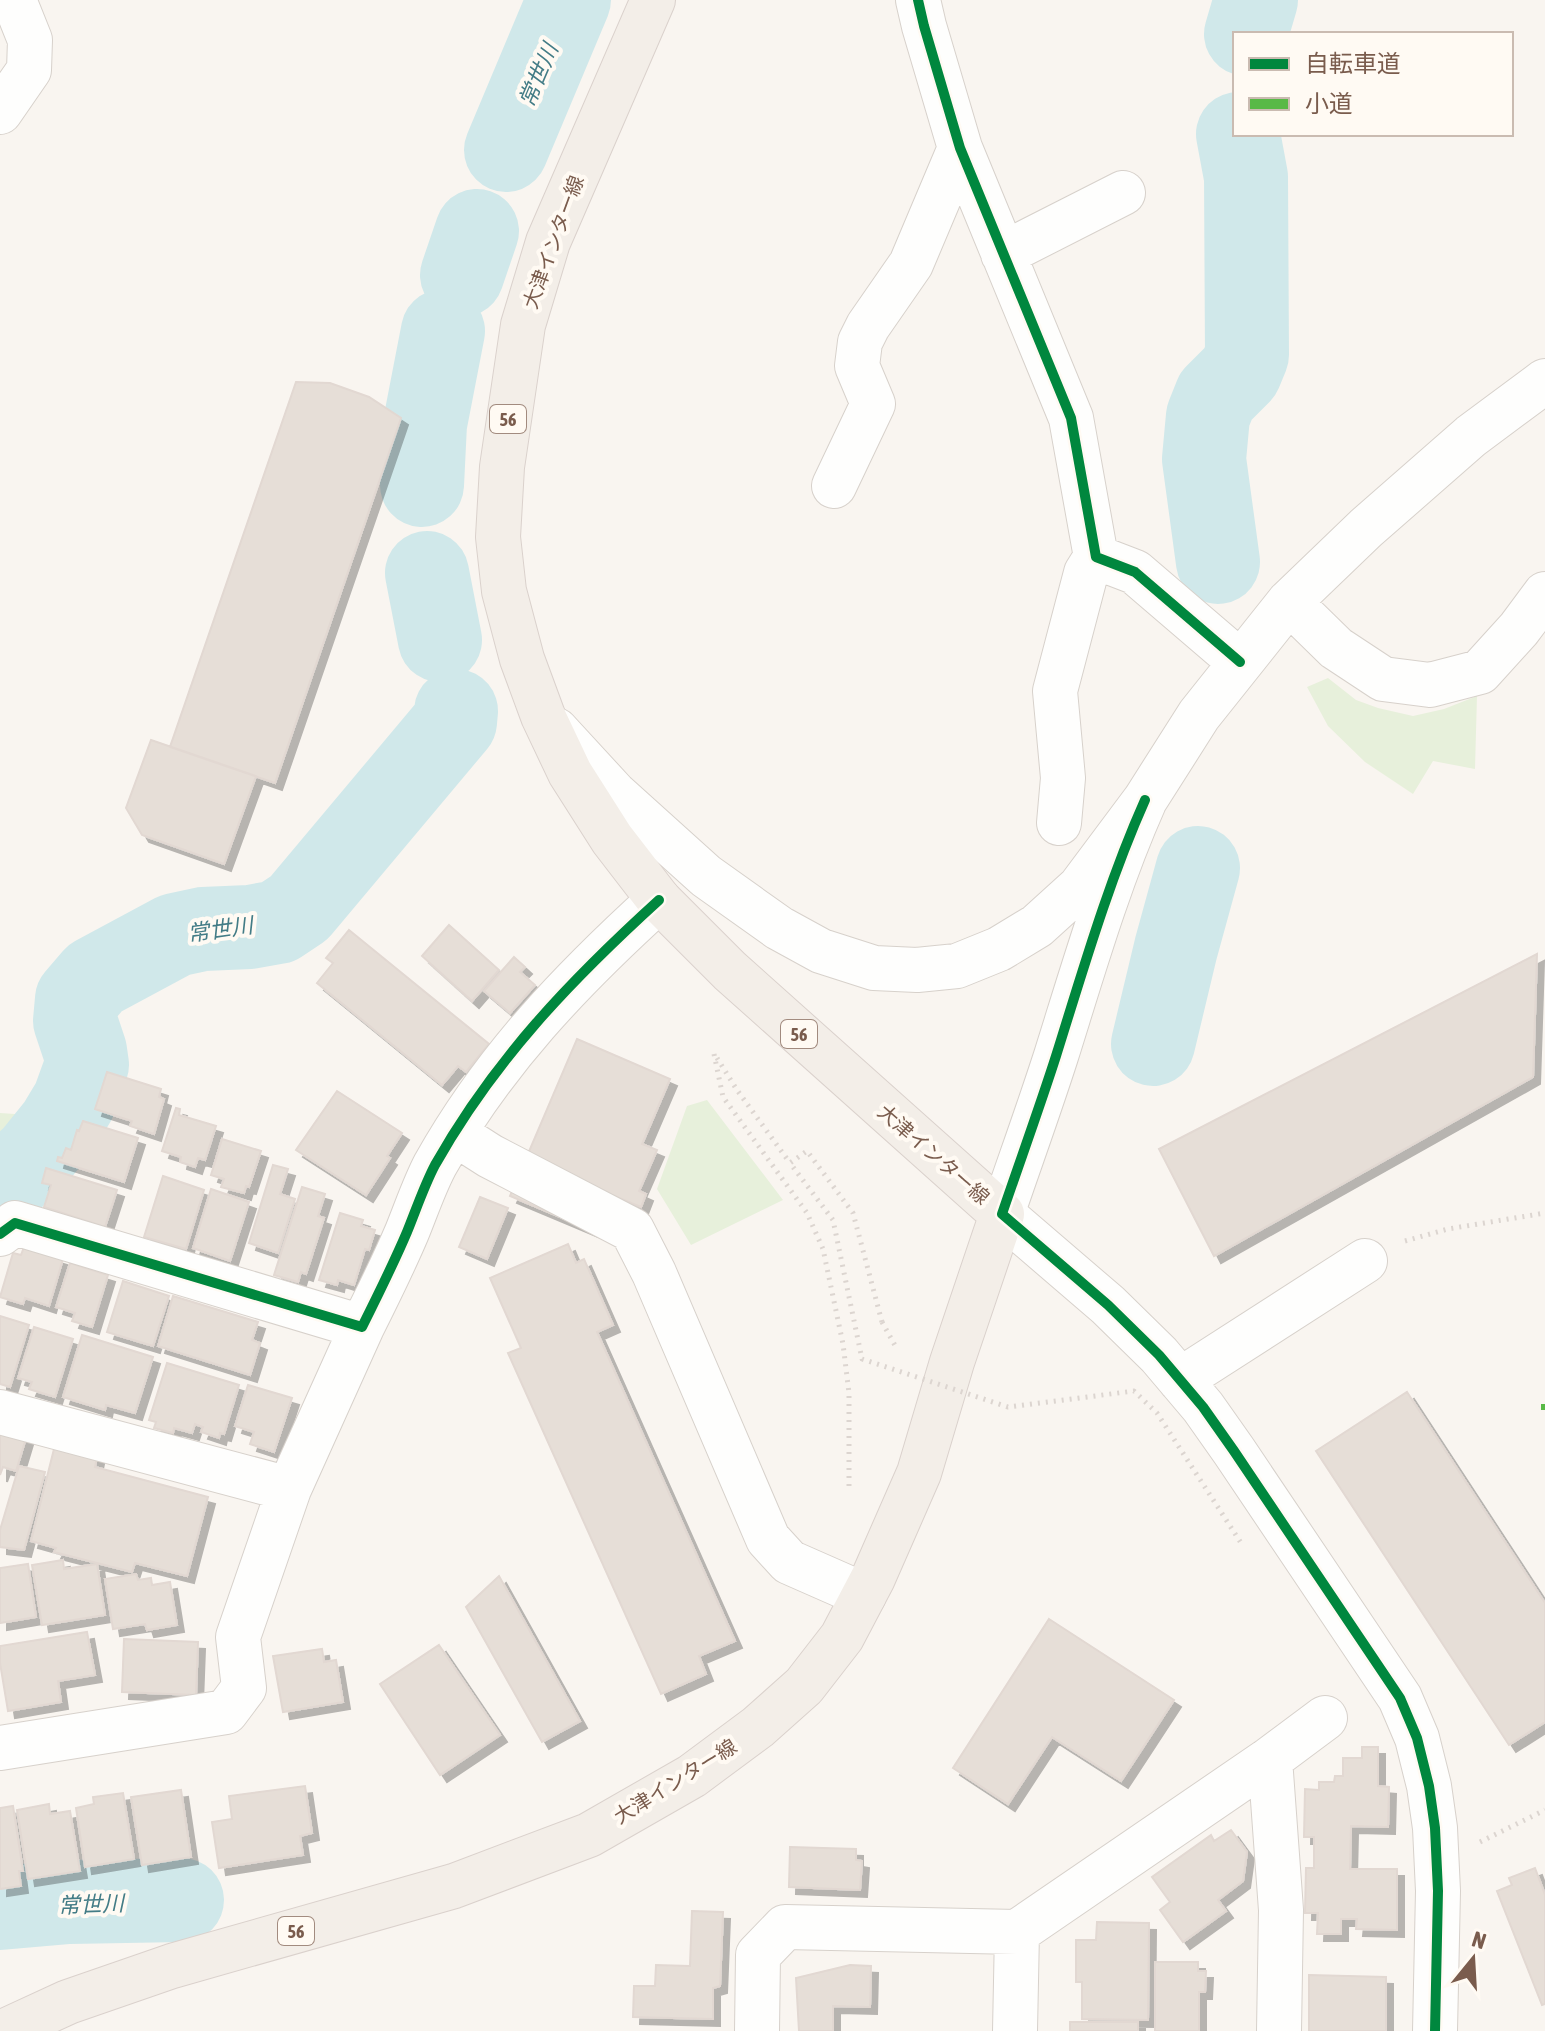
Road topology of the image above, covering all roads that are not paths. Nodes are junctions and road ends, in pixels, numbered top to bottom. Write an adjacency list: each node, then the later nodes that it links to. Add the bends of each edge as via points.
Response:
1 (14, 0): 4 (street, via 30,40 29,70)
2 (653, 0): 14 (main road, 大津インター線 / 56, via 548,242 523,325 510,404 498,537 504,591)
3 (918, 0): 5 (street)
4 (0, 112)
5 (960, 148): 7 (street); 9 (street, via 911,264 860,342 857,366 873,404)
6 (1123, 193): 7 (street)
7 (1003, 254): 10 (street, via 1071,418)
8 (1545, 381): 12 (street, via 1471,436)
9 (834, 486)
10 (1096, 557): 13 (street, via 1135,572); 16 (street, via 1086,573 1055,691 1063,778)
11 (1545, 594): 12 (street, via 1480,672 1430,685 1383,679 1336,648)
12 (1289, 602): 13 (street)
13 (1240, 662): 15 (street)
14 (543, 716): 15 (street, via 614,793 706,876 779,928 821,951 874,968 957,966 1025,934 1080,887); 17 (main road, 大津インター線 / 56, via 570,773)
15 (1145, 800): 19 (street, via 1102,910)
16 (1059, 823)
17 (659, 900): 18 (street, via 545,1011); 19 (main road, 大津インター線 / 56, via 730,971)
18 (454, 1133): 22 (street); 26 (street, via 632,1230 768,1539 789,1562)
19 (1002, 1214): 23 (street, via 1108,1305); 26 (main road, 大津インター線 / 56, via 919,1473)
20 (0, 1234): 22 (street, via 15,1223)
21 (1365, 1261): 23 (street)
22 (362, 1327): 25 (street)
23 (1180, 1380): 35 (street, via 1234,1451 1400,1698 1417,1738 1435,1828)
24 (0, 1412): 25 (street)
25 (289, 1489): 28 (street, via 238,1637 244,1688 226,1712)
26 (864, 1595): 31 (main road, 大津インター線 / 56, via 842,1637 804,1686 758,1727 692,1776 589,1835 454,1886 172,1966 68,2002)
27 (1325, 1718): 29 (street)
28 (0, 1748)
29 (1270, 1759): 30 (street); 34 (street, via 1281,1910)
30 (1017, 1932): 32 (street, via 785,1927 758,1955); 33 (street)
31 (5, 2031)
32 (757, 2031)
33 (1015, 2031)
34 (1279, 2031)
35 (1435, 2031)

